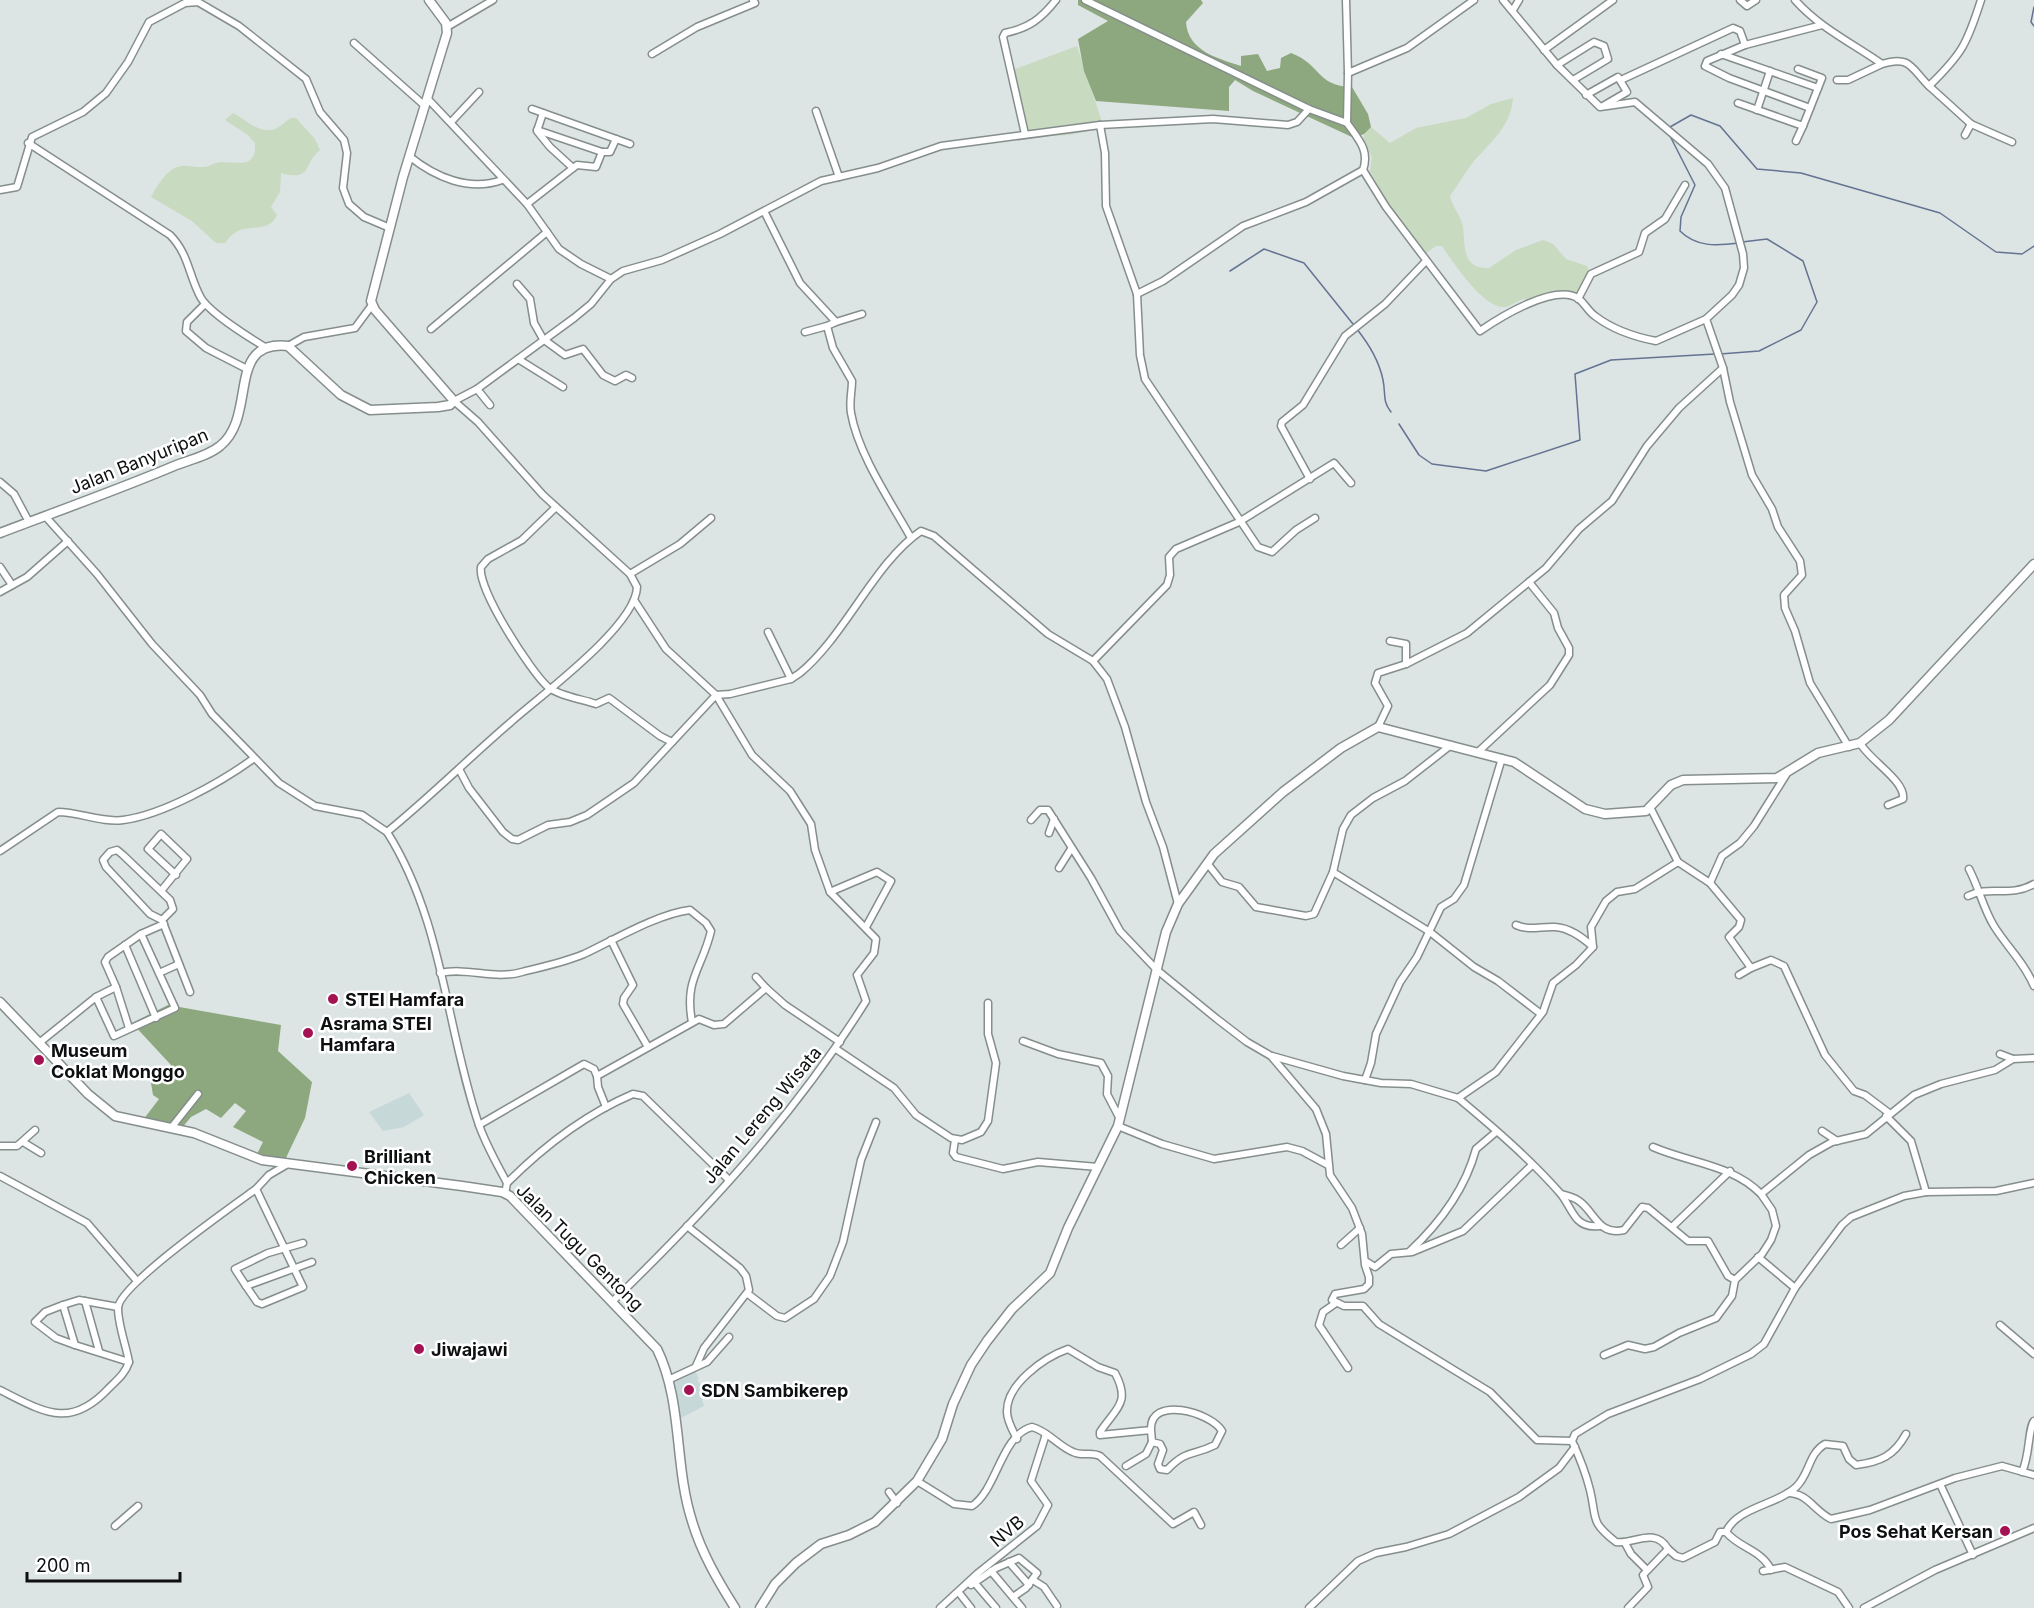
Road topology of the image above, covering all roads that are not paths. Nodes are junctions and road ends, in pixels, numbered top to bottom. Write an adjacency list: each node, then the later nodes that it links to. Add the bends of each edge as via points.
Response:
1 (429, 0): 17 (street)
2 (493, 0): 17 (street)
3 (753, 0): 21 (street, via 754,3 697,27)
4 (1056, 0): 51 (street, via 1039,20 1003,37)
5 (1085, 0): 41 (street)
6 (1346, 0): 27 (street)
7 (1474, 0): 27 (street, via 1407,48)
8 (1503, 0): 15 (street)
9 (1519, 0): 15 (street)
10 (1614, 0): 20 (street)
11 (1740, 0): 12 (street, via 1747,6)
12 (1756, 0)
13 (1795, 0): 16 (street)
14 (1981, 0): 31 (street, via 1968,41)
15 (1513, 10): 20 (street)
16 (1822, 26): 19 (street); 23 (street)
17 (447, 27): 36 (street)
18 (354, 43): 36 (street)
19 (1745, 45): 22 (street); 28 (street, via 1740,31 1733,28)
20 (1544, 50): 24 (street)
21 (652, 54)
22 (1721, 54): 26 (street); 33 (street, via 1705,66)
23 (1882, 64): 30 (street, via 1848,80); 31 (street, via 1902,60)
24 (1557, 65): 29 (street); 29 (street, via 1594,42 1604,46 1608,58)
25 (1798, 69): 32 (street, via 1822,78)
26 (1770, 71): 32 (street); 33 (street)
27 (1348, 73): 46 (street)
28 (1623, 79)
29 (1573, 80): 35 (street)
30 (1837, 80)
31 (1929, 86): 48 (street)
32 (1818, 88): 39 (street)
33 (1764, 91): 39 (street); 42 (street)
34 (479, 92): 45 (street)
35 (1586, 95): 38 (street); 38 (street, via 1616,76 1619,78 1627,92)
36 (426, 102): 45 (street); 59 (street)
37 (1738, 103): 42 (street)
38 (1600, 107): 78 (street, via 1635,102 1708,164 1725,188 1744,268 1732,295)
39 (1810, 108): 49 (street)
40 (532, 109): 44 (street)
41 (1309, 109): 46 (street); 47 (street, via 1297,122 1288,125 1213,119)
42 (1757, 110): 49 (street)
43 (816, 111): 62 (street)
44 (543, 113): 50 (street); 53 (street)
45 (452, 121): 63 (street)
46 (1347, 123): 61 (street, via 1363,145 1367,157)
47 (1100, 124): 51 (street); 73 (street, via 1106,206)
48 (1971, 124): 52 (street); 55 (street)
49 (1803, 126): 54 (street)
50 (537, 130): 58 (street); 60 (street)
51 (1025, 134): 62 (street, via 941,146)
52 (1965, 135)
53 (615, 139): 57 (street); 58 (street, via 610,152)
54 (1796, 141)
55 (2012, 142)
56 (28, 143): 65 (street, via 18,187); 68 (street, via 36,134 83,112 106,93 149,22 185,3 198,2 239,26 306,79 320,111 344,140 347,153 343,188 348,204 364,217); 75 (street, via 170,235 186,257)
57 (630, 144)
58 (602, 152): 60 (street, via 595,167 580,164)
59 (409, 156): 63 (street, via 431,172 457,182 483,186); 68 (street)
60 (573, 168): 66 (street)
61 (1363, 170): 70 (street); 73 (street, via 1306,202 1244,226)
62 (839, 177): 67 (street, via 811,185)
63 (502, 180): 66 (street)
64 (1685, 185): 74 (street, via 1665,219 1645,233 1639,252 1591,274)
65 (0, 190)
66 (527, 204): 69 (street)
67 (765, 213): 71 (street); 79 (street, via 800,283)
68 (390, 228): 76 (street, via 373,287)
69 (547, 232): 71 (street, via 571,258); 81 (street)
70 (1426, 261): 74 (street, via 1480,331 1511,311 1549,297); 94 (street, via 1385,304 1350,330 1303,405 1281,426)
71 (611, 279): 83 (street, via 591,304)
72 (518, 284): 83 (street, via 530,299 534,323)
73 (1137, 294): 102 (street, via 1145,379)
74 (1578, 299): 78 (street, via 1605,322 1656,341)
75 (205, 304): 85 (street); 88 (street, via 186,324 188,334)
76 (372, 305): 84 (street, via 356,328 304,338); 92 (street)
77 (862, 314): 79 (street)
78 (1706, 319): 87 (street)
79 (836, 322): 80 (street)
80 (826, 326): 82 (street); 104 (street, via 833,348 852,381 852,421)
81 (431, 329)
82 (805, 332)
83 (543, 339): 86 (street); 89 (street, via 563,355 586,350 610,380 626,375)
84 (288, 346): 85 (street); 92 (street, via 341,395 370,410 438,407)
85 (265, 347): 88 (street, Jalan Banyuripan, via 255,354)
86 (518, 359): 90 (street); 91 (street)
87 (1724, 368): 109 (street, via 1679,408 1647,446 1612,501 1579,529); 124 (street, via 1752,475 1802,566 1802,575 1786,592 1783,602 1804,668 1822,706)
88 (247, 369): 98 (street, Jalan Banyuripan, via 238,420 221,445)
89 (632, 378)
90 (563, 387)
91 (477, 389): 92 (street); 93 (street)
92 (454, 401): 97 (street)
93 (490, 405)
94 (1310, 479): 96 (street, via 1334,463); 102 (street)
95 (0, 482): 101 (street, via 14,494)
96 (1351, 483)
97 (556, 507): 108 (street); 118 (street, via 522,540 488,559 480,572 502,621)
98 (45, 516): 101 (street, Jalan Banyuripan); 105 (street)
99 (711, 518): 108 (street, via 680,544)
100 (1315, 518): 102 (street, via 1272,552 1258,547)
101 (29, 522): 103 (street, Jalan Banyuripan)
102 (1239, 522): 115 (street, via 1172,552 1167,585)
103 (0, 533)
104 (911, 538): 115 (street, via 921,531 934,536 1048,634); 117 (street, via 806,668)
105 (68, 541): 110 (street); 127 (street)
106 (2034, 564): 122 (street, via 1889,720)
107 (0, 567): 110 (street)
108 (630, 574): 112 (street, via 637,587)
109 (1529, 582): 116 (street, via 1467,633); 125 (street, via 1554,613 1569,655 1550,685)
110 (12, 585): 111 (street)
111 (0, 592)
112 (634, 600): 118 (street, via 609,634); 119 (street, via 666,649)
113 (768, 632): 117 (street)
114 (1390, 641): 116 (street, via 1406,644)
115 (1093, 661): 150 (street, via 1107,679 1125,727)
116 (1406, 664): 120 (street, via 1381,671 1376,677 1376,687 1388,706)
117 (791, 678): 119 (street)
118 (550, 689): 121 (street, via 596,704 609,698); 128 (street)
119 (716, 695): 121 (street); 147 (street, via 746,747 790,791 811,824 815,850)
120 (1378, 727): 123 (street); 139 (street, via 1341,748 1283,792)
121 (672, 742): 128 (street, via 634,783 587,815 548,825 515,840 496,824)
122 (1860, 744): 124 (street); 130 (street, via 1903,791 1903,798)
123 (1451, 745): 125 (street); 142 (street, via 1405,781 1372,798 1351,815 1343,829)
124 (1850, 747): 129 (street, via 1818,753)
125 (1478, 752): 126 (street)
126 (1502, 758): 131 (street, via 1523,766 1591,811); 154 (street, via 1464,885 1454,899 1441,907)
127 (254, 759): 134 (street, via 304,801 362,815); 137 (street, via 217,784 124,820 58,812)
128 (459, 769): 134 (street)
129 (1786, 775): 131 (street, via 1766,780 1683,780 1671,785); 144 (street, via 1754,826 1722,856)
130 (1888, 805)
131 (1651, 809): 138 (street)
132 (1054, 819): 133 (street, via 1044,808); 135 (street); 136 (street)
133 (1031, 820)
134 (387, 832): 163 (street, via 416,887)
135 (1049, 833)
136 (1071, 849): 140 (street); 161 (street, via 1116,926)
137 (0, 851)
138 (1678, 862): 144 (street); 158 (street, via 1635,889 1617,892 1606,901 1591,927)
139 (1207, 863): 142 (street, via 1222,882 1239,887 1256,907 1306,916 1318,909); 150 (street)
140 (1059, 868)
141 (1969, 869): 148 (street)
142 (1333, 872): 154 (street)
143 (176, 875): 143 (street, via 148,849 161,834 187,857); 146 (street)
144 (1710, 883): 160 (street, via 1741,920 1729,939)
145 (2034, 884): 148 (street, via 2014,892)
146 (161, 891): 151 (street, via 173,906); 151 (street, via 119,852 112,850 104,858 106,867 124,888)
147 (830, 892): 153 (street); 153 (street, via 874,872 888,877 890,884)
148 (1980, 892): 149 (street); 166 (street, via 1983,908 2022,962)
149 (1968, 896)
150 (1178, 904): 161 (street)
151 (163, 922): 155 (street); 159 (street)
152 (1516, 925): 158 (street, via 1570,931)
153 (866, 927): 178 (street, Jalan Lereng Wisata, via 877,943 857,975 866,1001)
154 (1430, 932): 173 (street); 187 (street, via 1400,982 1376,1034)
155 (141, 934): 157 (street); 162 (street)
156 (610, 940): 163 (street, via 582,954 522,972 495,976 464,970); 175 (street, via 684,911 693,911 706,923 710,934 688,999); 180 (street, via 633,985 623,1004)
157 (125, 945): 167 (street, via 105,960); 174 (street)
158 (1593, 947): 173 (street, via 1553,983)
159 (179, 964): 162 (street); 169 (street)
160 (1751, 968): 164 (street); 191 (street, via 1771,960 1784,966 1825,1054 1854,1091 1865,1095)
161 (1156, 970): 183 (street, via 1247,1042); 193 (street)
162 (159, 972): 174 (street, via 176,1007)
163 (440, 973): 194 (street)
164 (1739, 975)
165 (756, 977): 168 (street)
166 (2034, 986)
167 (116, 987): 170 (street); 176 (street)
168 (766, 988): 175 (street, via 724,1024 699,1019); 178 (street)
169 (190, 992)
170 (96, 997): 176 (street, via 113,1035 128,1032); 179 (street)
171 (0, 1002): 179 (street, Jalan Tugu Gentong)
172 (988, 1003): 199 (street, via 988,1034 996,1063 988,1121 981,1132)
173 (1541, 1014): 189 (street, via 1496,1072)
174 (156, 1018): 176 (street)
175 (692, 1022): 180 (street)
176 (129, 1028)
177 (1023, 1041): 193 (street, via 1058,1054 1101,1063 1107,1069 1107,1094)
178 (840, 1042): 181 (street, Jalan Lereng Wisata)
179 (39, 1043): 195 (street, Jalan Tugu Gentong, via 110,1114)
180 (648, 1047): 186 (street)
181 (836, 1049): 199 (street, via 894,1088 916,1115); 214 (street, Jalan Lereng Wisata)
182 (2000, 1054): 185 (street)
183 (1271, 1056): 187 (street); 208 (street, via 1316,1109 1326,1134)
184 (2034, 1058): 185 (street)
185 (2013, 1059): 191 (street, via 1995,1071 1914,1095)
186 (597, 1076): 190 (street); 194 (street, via 594,1068 584,1064)
187 (1365, 1080): 189 (street, via 1411,1084)
188 (198, 1094): 195 (street)
189 (1458, 1098): 198 (street)
190 (606, 1107): 214 (street, via 633,1094 640,1095); 215 (street, via 540,1152)
191 (1887, 1115): 200 (street, via 1866,1134); 218 (street, via 1911,1141)
192 (876, 1122): 238 (street, via 861,1160 840,1252 819,1293 785,1318)
193 (1119, 1123): 208 (street, via 1162,1144 1214,1159 1287,1148 1302,1150); 210 (street)
194 (479, 1125): 215 (street)
195 (171, 1128): 206 (street, Jalan Tugu Gentong)
196 (35, 1130): 201 (street)
197 (1822, 1131): 200 (street)
198 (1496, 1132): 209 (street); 229 (street, via 1476,1149 1449,1209 1429,1235)
199 (955, 1140): 210 (street, via 956,1157 1003,1168 1038,1162)
200 (1837, 1141): 221 (street, via 1809,1155)
201 (22, 1142): 202 (street, via 17,1146); 205 (street)
202 (0, 1145): 204 (street)
203 (1653, 1147): 211 (street)
204 (1, 1154)
205 (41, 1154)
206 (262, 1160): 207 (street, Jalan Tugu Gentong); 212 (street)
207 (286, 1165): 212 (street); 219 (street, Jalan Tugu Gentong, via 387,1175)
208 (1328, 1165): 225 (street)
209 (1532, 1165): 220 (street); 229 (street, via 1463,1231)
210 (1098, 1167): 265 (street, via 1050,1273 1000,1323 971,1365 942,1439)
211 (1730, 1172): 221 (street); 224 (street)
212 (269, 1175): 217 (street)
213 (0, 1176): 235 (street, via 87,1223)
214 (729, 1180): 222 (street, Jalan Lereng Wisata)
215 (507, 1183): 219 (street)
216 (2034, 1184): 218 (street, via 1996,1191)
217 (256, 1189): 228 (street); 235 (street)
218 (1926, 1192): 236 (street, via 1886,1202 1846,1221)
219 (505, 1194): 240 (street, Jalan Tugu Gentong)
220 (1561, 1194): 223 (street, via 1578,1200); 223 (street, via 1578,1220)
221 (1761, 1194): 230 (street, via 1772,1210 1776,1226)
222 (687, 1226): 238 (street, via 740,1268 746,1276); 240 (street, Jalan Lereng Wisata)
223 (1600, 1226): 224 (street, via 1624,1230 1642,1207)
224 (1672, 1227): 234 (street, via 1688,1241 1708,1240 1728,1276)
225 (1360, 1228): 227 (street); 231 (street)
226 (303, 1243): 228 (street)
227 (1341, 1245)
228 (284, 1249): 233 (street); 237 (street, via 237,1266 235,1269)
229 (1409, 1252): 231 (street, via 1391,1254 1375,1267)
230 (1758, 1257): 234 (street); 236 (street)
231 (1364, 1259): 241 (street, via 1369,1284 1364,1289 1332,1295)
232 (312, 1262): 233 (street)
233 (294, 1267): 237 (street); 237 (street, via 303,1283 301,1289 262,1304)
234 (1735, 1280): 249 (street, via 1732,1296 1716,1318 1654,1347 1629,1345)
235 (137, 1281): 243 (street)
236 (1791, 1285): 261 (street, via 1770,1337 1751,1354 1666,1394 1608,1414 1575,1434)
237 (246, 1286)
238 (748, 1294): 251 (street, via 704,1348)
239 (85, 1301): 242 (street); 243 (street); 247 (street)
240 (613, 1301): 253 (street, Jalan Tugu Gentong, via 652,1341)
241 (1336, 1303): 252 (street, via 1323,1312 1319,1325); 261 (street, via 1362,1306 1379,1324 1490,1392 1537,1440)
242 (63, 1305): 246 (street); 246 (street, via 45,1312 35,1322 56,1338)
243 (118, 1307): 250 (street)
244 (2000, 1325): 248 (street)
245 (729, 1337): 251 (street, via 707,1362)
246 (75, 1345): 247 (street)
247 (99, 1351): 250 (street)
248 (2034, 1354)
249 (1604, 1355)
250 (129, 1362): 254 (street, via 126,1371 103,1395 73,1414 40,1410)
251 (696, 1366): 253 (street)
252 (1348, 1368)
253 (668, 1380): 289 (street, Jalan Tugu Gentong, via 691,1521)
254 (0, 1390)
255 (2034, 1421): 263 (street)
256 (1151, 1430): 259 (street, via 1100,1435 1122,1403 1121,1384 1115,1373 1068,1349 1050,1356 1016,1386 1006,1415); 260 (street); 260 (street, via 1156,1415 1181,1410 1205,1416 1222,1431 1215,1445 1187,1453 1167,1470 1160,1469 1158,1464 1162,1447)
257 (1046, 1434): 259 (street, via 1029,1427); 271 (street, via 1079,1455 1093,1452 1100,1456 1173,1524 1194,1512); 287 (street, NVB, via 1031,1481 1048,1505 1037,1526)
258 (1906, 1434): 268 (street, via 1899,1448 1873,1463 1856,1465 1843,1446 1825,1444 1815,1452 1798,1486)
259 (1017, 1439): 265 (street, via 998,1464 986,1491 972,1506 954,1504)
260 (1152, 1442): 262 (street, via 1146,1454)
261 (1574, 1444): 275 (street, via 1589,1486 1595,1521 1616,1542); 294 (street, via 1559,1468 1519,1497 1449,1534 1376,1552 1358,1561)
262 (1126, 1466)
263 (2022, 1472): 264 (street); 266 (street, via 2002,1466)
264 (2034, 1475)
265 (917, 1481): 269 (street)
266 (1940, 1484): 268 (street, via 1870,1510 1831,1519 1806,1498); 277 (street)
267 (889, 1492): 269 (street)
268 (1788, 1493): 274 (street, via 1731,1522)
269 (897, 1503): 290 (street, via 875,1522 820,1544 784,1575)
270 (138, 1506): 272 (street)
271 (1201, 1525)
272 (115, 1526)
273 (2034, 1528): 277 (street)
274 (1726, 1532): 276 (street, via 1717,1534 1713,1544 1683,1558); 280 (street, via 1765,1559)
275 (1625, 1543): 276 (street, via 1649,1538 1662,1542); 279 (street)
276 (1668, 1549): 279 (street)
277 (1973, 1555): 297 (street, via 1935,1570)
278 (1009, 1562): 281 (street); 284 (street); 284 (street, via 1019,1558 1034,1569 1037,1573)
279 (1647, 1570): 295 (street, via 1643,1576 1648,1587)
280 (1771, 1570): 282 (street); 296 (street, via 1785,1567 1838,1592)
281 (991, 1571): 283 (street); 286 (street)
282 (1763, 1571)
283 (974, 1582): 285 (street); 292 (street)
284 (1031, 1582): 286 (street); 288 (street, via 1044,1587)
285 (960, 1594): 287 (street); 291 (street)
286 (1013, 1597): 293 (street)
287 (944, 1606)
288 (1057, 1606)
289 (735, 1608)
290 (760, 1608)
291 (971, 1608)
292 (996, 1608)
293 (1022, 1608)
294 (1309, 1608)
295 (1628, 1608)
296 (1850, 1608)
297 (1864, 1608)

